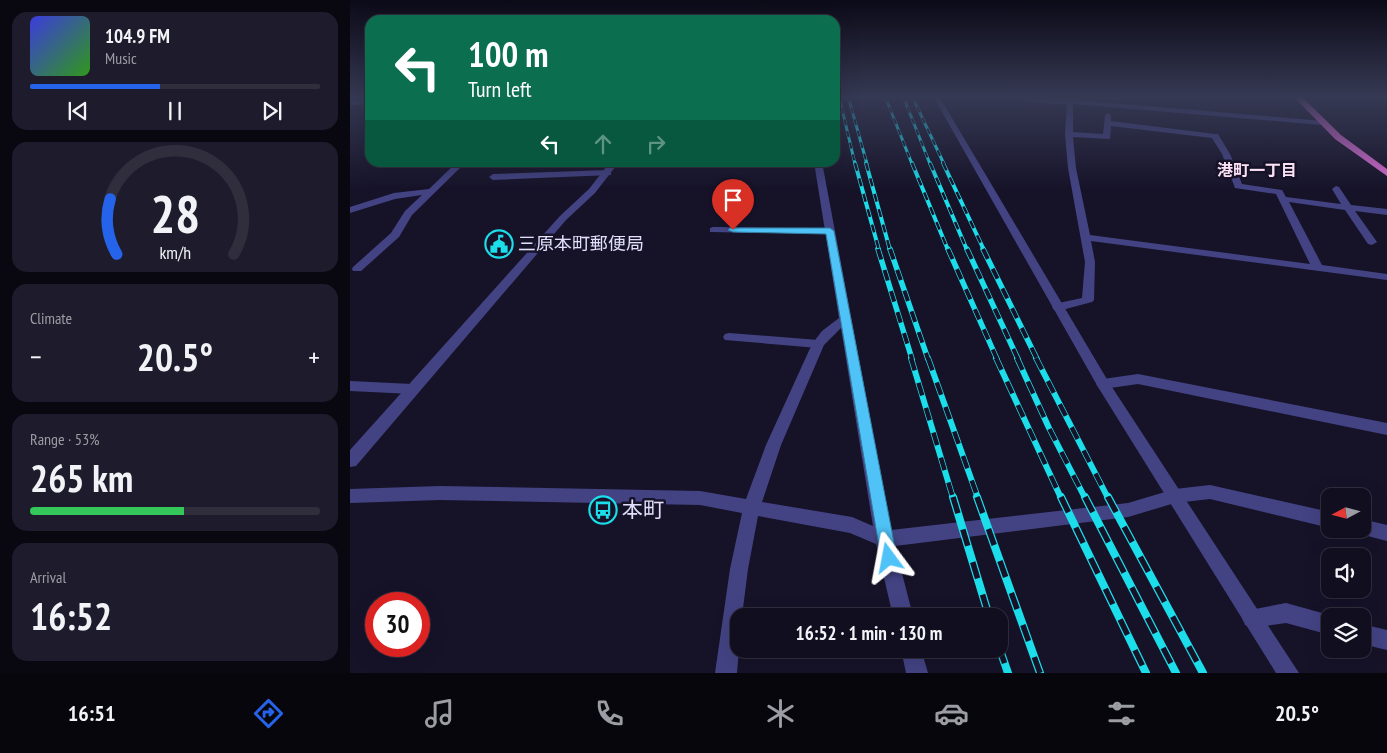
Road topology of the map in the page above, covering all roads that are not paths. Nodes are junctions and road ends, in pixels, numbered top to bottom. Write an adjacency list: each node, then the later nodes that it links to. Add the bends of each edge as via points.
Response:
1 (954, 127): 25 (street)
2 (1070, 127): 6 (street)
3 (1108, 127): 6 (street, via 1107,137)
4 (1138, 127): 14 (street, via 1215,136 1238,186 1279,192)
5 (1328, 127): 10 (highway)
6 (1069, 134): 20 (street, via 1072,168)
7 (456, 167): 13 (street)
8 (819, 167): 19 (street)
9 (611, 168): 11 (street); 31 (street)
10 (1387, 173)
11 (493, 177)
12 (1336, 189): 15 (street)
13 (430, 191): 16 (street, via 394,196); 23 (street, via 408,213 396,235)
14 (1283, 199): 15 (street); 22 (street)
15 (1347, 207): 17 (street); 21 (street)
16 (350, 210)
17 (1387, 212)
18 (714, 230): 19 (street)
19 (830, 231): 26 (street)
20 (1086, 238): 22 (street); 25 (street, via 1090,262 1088,300)
21 (1372, 242)
22 (1318, 268): 24 (street)
23 (357, 269)
24 (1387, 277)
25 (1058, 307): 29 (street)
26 (844, 320): 28 (street); 40 (street)
27 (729, 337): 28 (street)
28 (818, 344): 36 (street, via 769,453)
29 (1103, 384): 32 (street, via 1138,379); 35 (street)
30 (350, 386): 31 (street)
31 (412, 389): 33 (street)
32 (1387, 429)
33 (350, 461)
34 (350, 496): 36 (street, via 440,492 700,498)
35 (1175, 496): 37 (street, via 1210,492); 40 (street, via 1128,510); 42 (street)
36 (752, 508): 40 (street, via 852,525); 47 (street, via 738,572)
37 (1321, 518)
38 (1371, 529): 39 (street)
39 (1387, 533)
40 (884, 539): 41 (street)
41 (901, 608)
42 (1252, 618): 43 (street, via 1286,613); 49 (street)
43 (1321, 623)
44 (1371, 636): 45 (street)
45 (1387, 640)
46 (913, 658): 48 (street)
47 (726, 673)
48 (917, 673)
49 (1288, 673)

